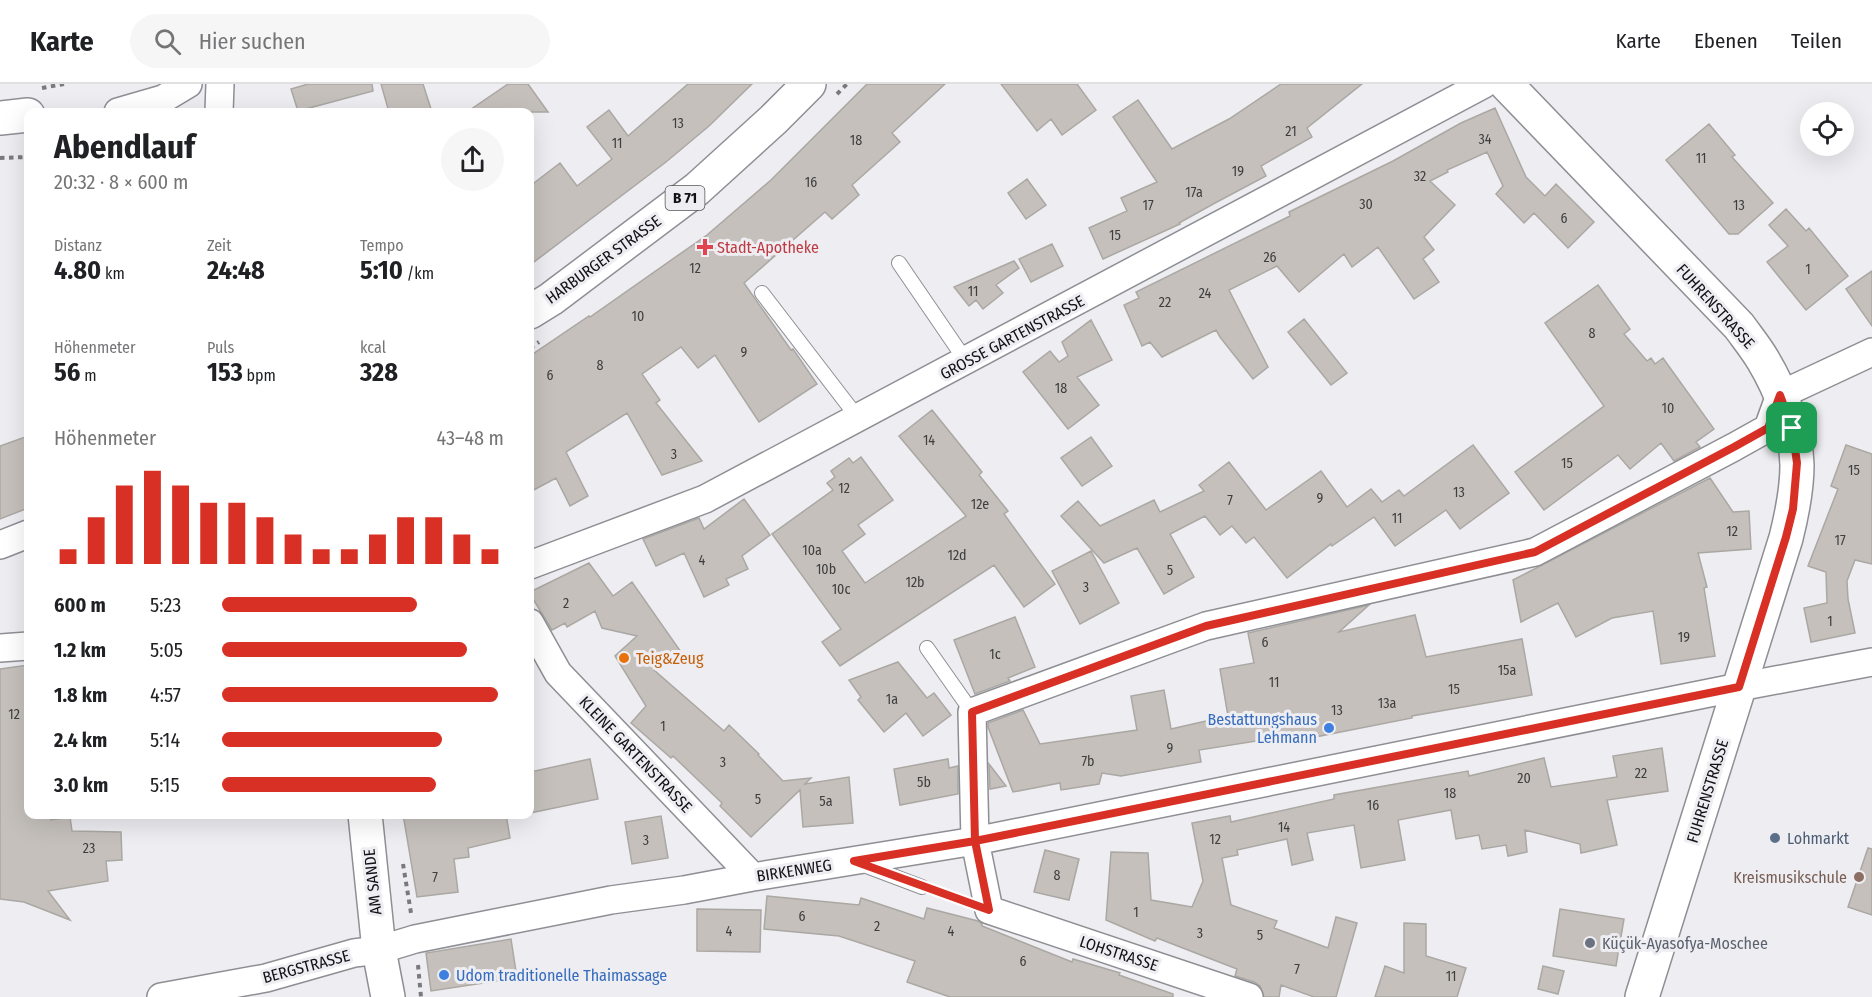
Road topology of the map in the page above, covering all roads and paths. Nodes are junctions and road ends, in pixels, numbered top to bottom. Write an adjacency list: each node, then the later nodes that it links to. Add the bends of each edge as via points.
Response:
1 (188, 84): 6 (street, via 163,99)
2 (220, 84): 7 (street)
3 (809, 84): 16 (street, HARBURGER STRASSE / B 71, via 697,189)
4 (1484, 84): 18 (street, GROSSE GARTENSTRASSE)
5 (1506, 84): 19 (street, FUHRENSTRASSE, via 1739,326 1763,360)
6 (132, 108)
7 (219, 108)
8 (24, 115): 9 (street)
9 (0, 118)
10 (24, 133): 11 (street)
11 (0, 134)
12 (24, 157): 13 (path)
13 (0, 158)
14 (899, 263): 18 (lane)
15 (762, 293): 20 (lane)
16 (534, 310)
17 (1872, 352): 19 (street)
18 (966, 361): 20 (street, GROSSE GARTENSTRASSE)
19 (1780, 395): 29 (street, FUHRENSTRASSE, via 1792,428 1797,463 1794,501); 30 (street, via 1768,428 1535,552 1206,626)
20 (858, 418): 23 (street, GROSSE GARTENSTRASSE, via 705,500)
21 (24, 536): 22 (street)
22 (0, 545)
23 (534, 564)
24 (534, 630): 35 (street, KLEINE GARTENSTRASSE, via 558,673)
25 (24, 646): 26 (street)
26 (0, 648)
27 (927, 648): 30 (lane)
28 (1872, 662): 29 (street, BIRKENWEG)
29 (1739, 687): 32 (street, BIRKENWEG); 44 (street, FUHRENSTRASSE)
30 (972, 712): 32 (street)
31 (366, 819): 39 (street, AM SANDE)
32 (975, 841): 34 (street, BIRKENWEG); 37 (street)
33 (401, 856): 38 (path)
34 (854, 861): 35 (street, BIRKENWEG); 36 (lane)
35 (753, 877): 38 (street, BIRKENWEG)
36 (922, 887): 37 (path)
37 (989, 910): 43 (street, LOHSTRASSE)
38 (415, 939): 39 (street, BIRKENWEG); 42 (path)
39 (380, 950): 40 (street, BERGSTRASSE, via 354,953 266,978); 41 (street, AM SANDE)
40 (161, 997)
41 (388, 997)
42 (421, 997)
43 (1249, 997)
44 (1642, 997)

